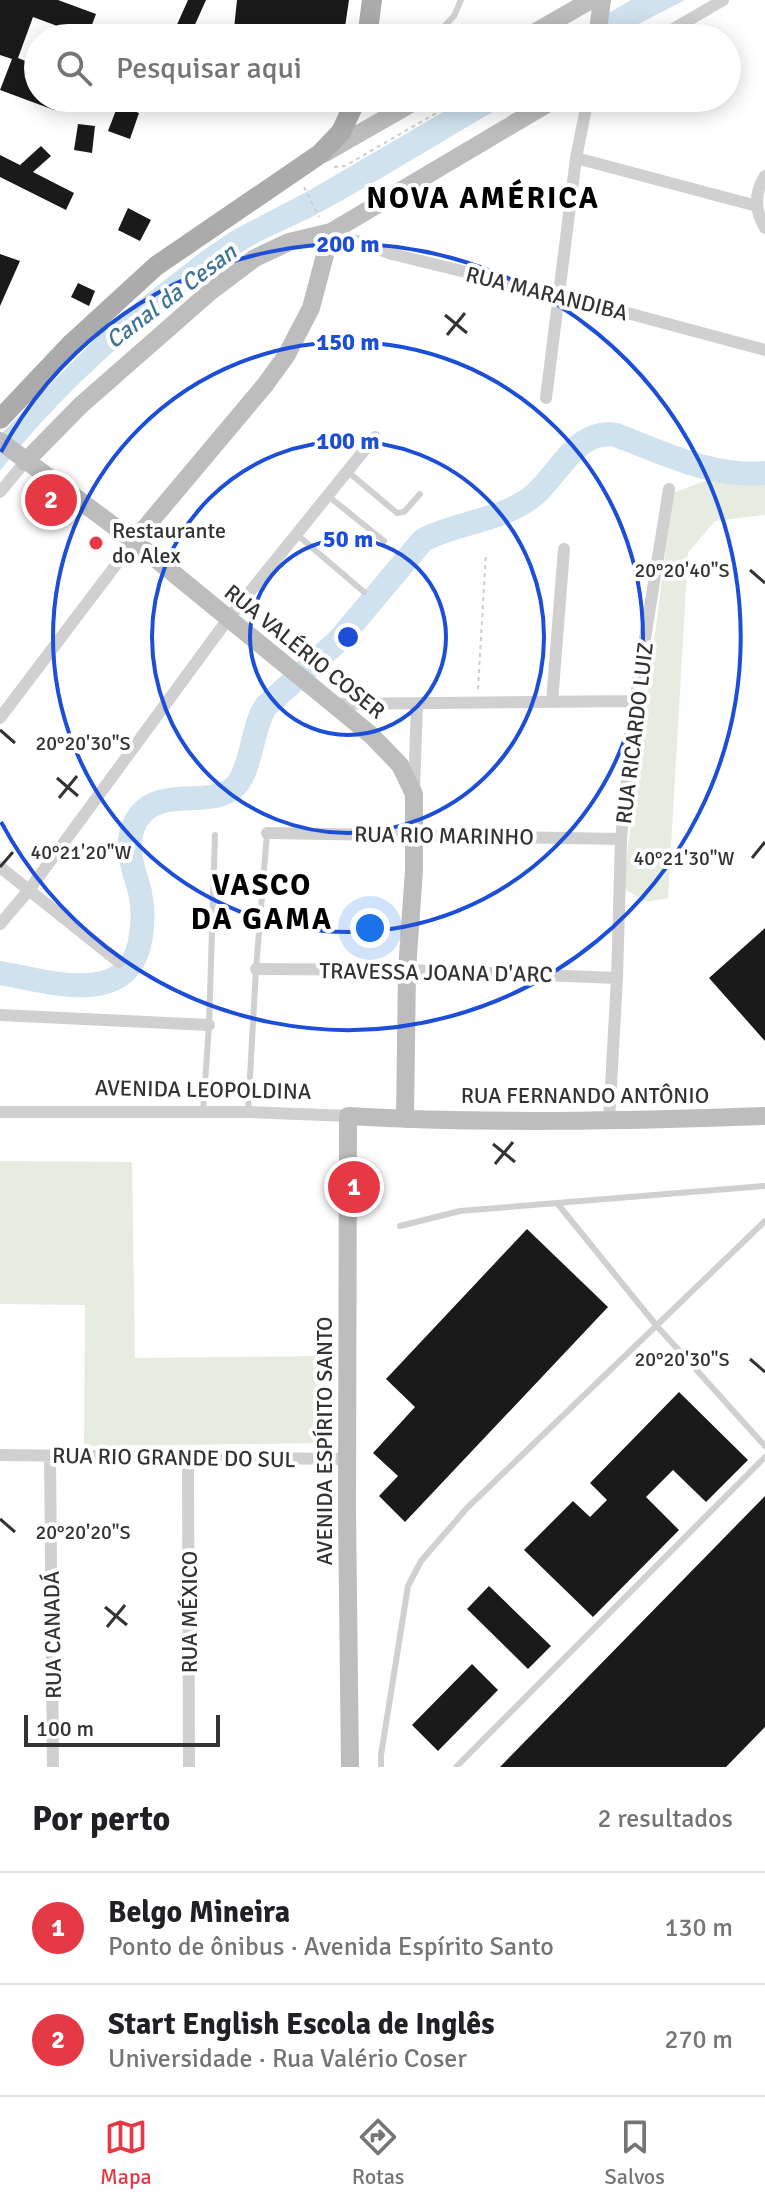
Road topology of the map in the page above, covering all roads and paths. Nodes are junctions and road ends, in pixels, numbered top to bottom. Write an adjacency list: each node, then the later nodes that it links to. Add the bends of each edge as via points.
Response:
1 (372, 0): 5 (main road)
2 (461, 0): 6 (lane)
3 (723, 0): 8 (street)
4 (598, 5): 7 (street)
5 (369, 24)
6 (446, 24)
7 (556, 24)
8 (682, 24)
9 (350, 112): 15 (main road)
10 (399, 112): 15 (street)
11 (438, 112): 15 (path, via 345,166)
12 (533, 112): 21 (street)
13 (585, 112): 14 (street)
14 (576, 158): 18 (street); 24 (street)
15 (320, 163): 27 (main road, via 156,266)
16 (765, 176): 18 (street)
17 (306, 191): 19 (path)
18 (757, 206): 20 (street)
19 (318, 215)
20 (765, 228)
21 (331, 232): 22 (street); 23 (street); 24 (street, RUA MARANDIBA, via 392,254)
22 (302, 238): 23 (street); 30 (street, via 255,258 211,291)
23 (324, 257): 37 (street, via 311,308 286,356)
24 (560, 295): 25 (street, RUA MARANDIBA); 26 (street)
25 (765, 350)
26 (546, 398)
27 (0, 419)
28 (375, 437): 31 (street)
29 (0, 441): 30 (street, RUA VALÉRIO COSER)
30 (20, 457): 33 (street); 37 (street, RUA VALÉRIO COSER)
31 (347, 471): 34 (lane, via 397,513); 35 (street)
32 (669, 489): 43 (street, RUA RICARDO LUIZ)
33 (0, 492)
34 (420, 494)
35 (327, 495): 36 (street); 38 (lane)
36 (295, 533): 41 (lane); 42 (street)
37 (134, 541): 42 (street, RUA VALÉRIO COSER); 48 (street)
38 (384, 541)
39 (564, 549): 45 (street)
40 (486, 553): 44 (path)
41 (364, 592)
42 (228, 619): 47 (street, RUA VALÉRIO COSER); 55 (street)
43 (635, 701): 45 (street); 53 (street, RUA RICARDO LUIZ)
44 (477, 702): 45 (street); 46 (street)
45 (552, 702)
46 (417, 703): 47 (street); 49 (street)
47 (333, 704): 49 (street, RUA VALÉRIO COSER, via 391,753)
48 (0, 718)
49 (414, 794): 51 (street)
50 (267, 833): 51 (street, RUA RIO MARINHO); 58 (lane)
51 (414, 834): 53 (street, RUA RIO MARINHO); 59 (street)
52 (215, 835): 62 (lane)
53 (621, 839): 60 (street, RUA RICARDO LUIZ)
54 (0, 867): 55 (street)
55 (29, 890): 56 (street); 57 (street)
56 (0, 924)
57 (119, 962)
58 (256, 969): 59 (street, TRAVESSA JOANA D'ARC); 65 (lane)
59 (407, 970): 60 (street, TRAVESSA JOANA D'ARC); 68 (street)
60 (617, 978): 69 (street, RUA RICARDO LUIZ)
61 (0, 1015): 62 (street)
62 (209, 1025): 64 (lane)
63 (0, 1112): 64 (street, AVENIDA LEOPOLDINA)
64 (203, 1112): 65 (street, AVENIDA LEOPOLDINA)
65 (248, 1112): 66 (street, AVENIDA LEOPOLDINA)
66 (348, 1116): 68 (street, AVENIDA LEOPOLDINA); 80 (street, AVENIDA ESPÍRITO SANTO)
67 (765, 1116): 69 (street, RUA FERNANDO ANTÔNIO)
68 (405, 1119): 69 (street, RUA FERNANDO ANTÔNIO)
69 (609, 1121)
70 (765, 1186): 71 (lane)
71 (557, 1203): 73 (lane, via 460,1211); 74 (lane)
72 (765, 1221): 74 (lane)
73 (400, 1226)
74 (656, 1325): 75 (lane); 85 (lane, via 467,1508 421,1561 408,1586)
75 (765, 1446)
76 (0, 1455): 77 (street, RUA RIO GRANDE DO SUL)
77 (50, 1456): 78 (street, RUA RIO GRANDE DO SUL); 81 (street, RUA CANADÁ)
78 (188, 1457): 80 (street, RUA RIO GRANDE DO SUL); 82 (street, RUA MÉXICO)
79 (765, 1457): 86 (lane)
80 (348, 1459): 84 (street, AVENIDA ESPÍRITO SANTO)
81 (53, 1767)
82 (189, 1767)
83 (335, 1767): 84 (street)
84 (350, 1767)
85 (381, 1767)
86 (456, 1767)

